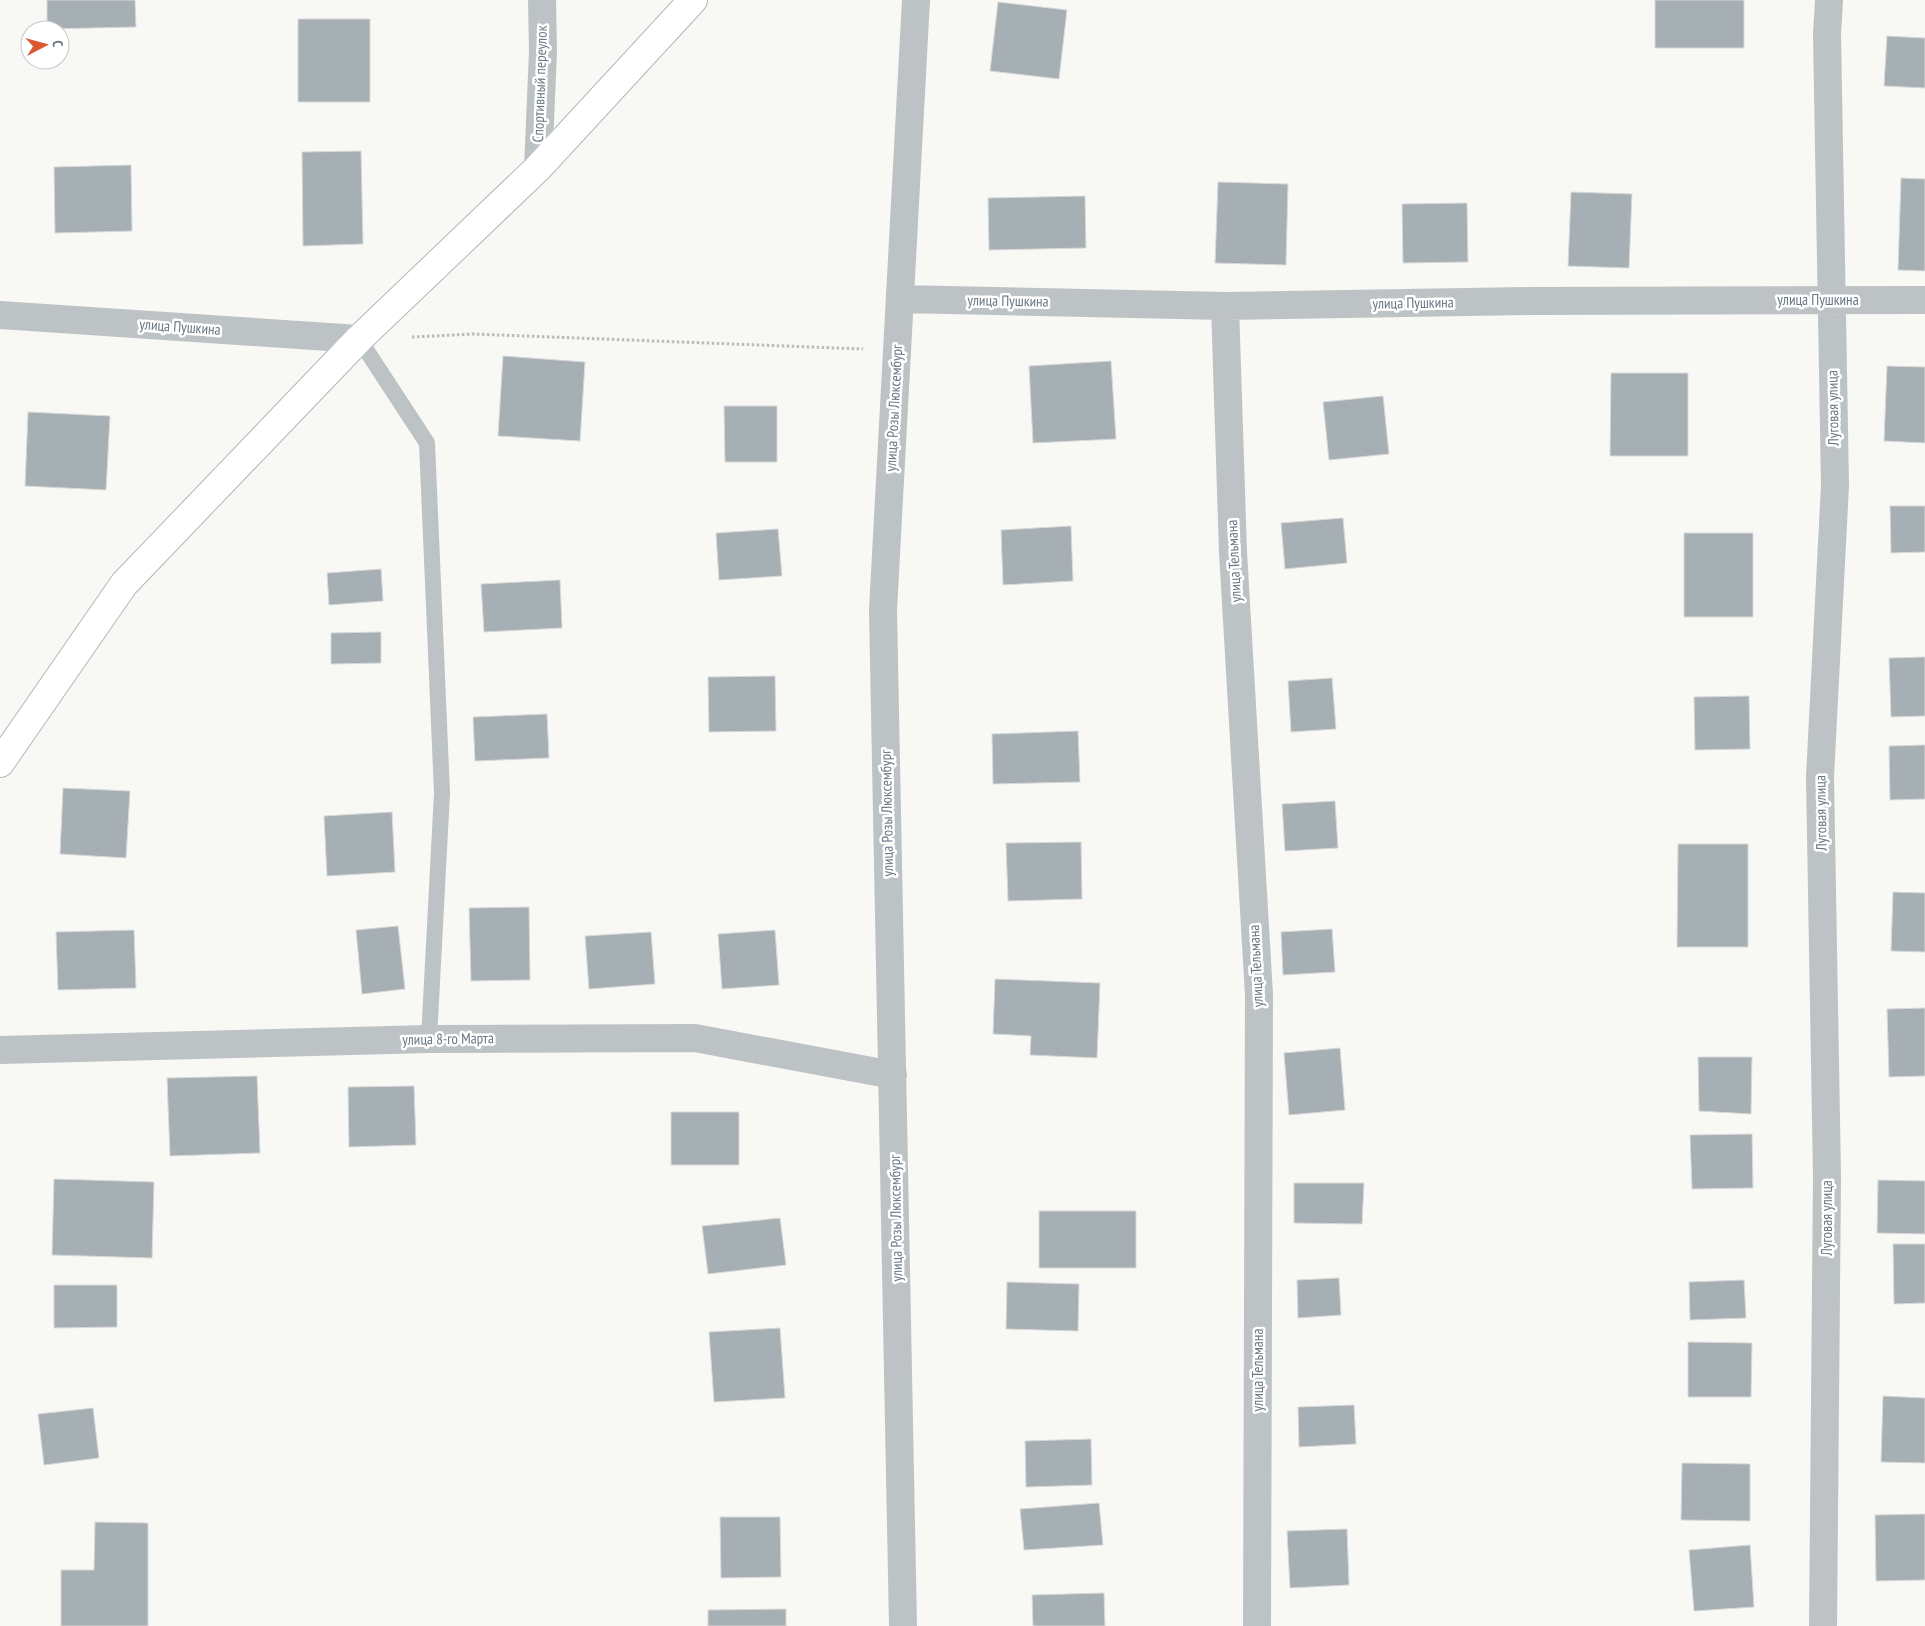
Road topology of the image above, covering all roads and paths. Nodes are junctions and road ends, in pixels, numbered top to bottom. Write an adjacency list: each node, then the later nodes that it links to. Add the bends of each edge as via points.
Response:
1 (542, 0): 5 (street, Спортивный переулок)
2 (693, 0): 5 (street)
3 (916, 0): 6 (street, улица Розы Люксембург)
4 (1829, 0): 7 (street, Луговая улица)
5 (538, 168): 11 (street)
6 (901, 299): 9 (street, улица Пушкина); 12 (street, улица Розы Люксембург)
7 (1831, 300): 8 (street, улица Пушкина); 9 (street, улица Пушкина); 19 (street, Луговая улица, via 1835,485 1820,777 1827,1177)
8 (1925, 300)
9 (1225, 306): 18 (street, улица Тельмана, via 1233,552 1259,996)
10 (0, 315): 11 (street, улица Пушкина)
11 (359, 339): 12 (path, via 472,334); 13 (street, via 124,584); 14 (lane, via 427,443 442,793)
12 (897, 350): 16 (street, улица Розы Люксембург, via 883,610)
13 (0, 763)
14 (429, 1038): 15 (street, улица 8-го Марта); 16 (street, улица 8-го Марта, via 696,1038)
15 (0, 1050)
16 (893, 1075): 17 (street, улица Розы Люксембург)
17 (903, 1626)
18 (1257, 1626)
19 (1823, 1626)

